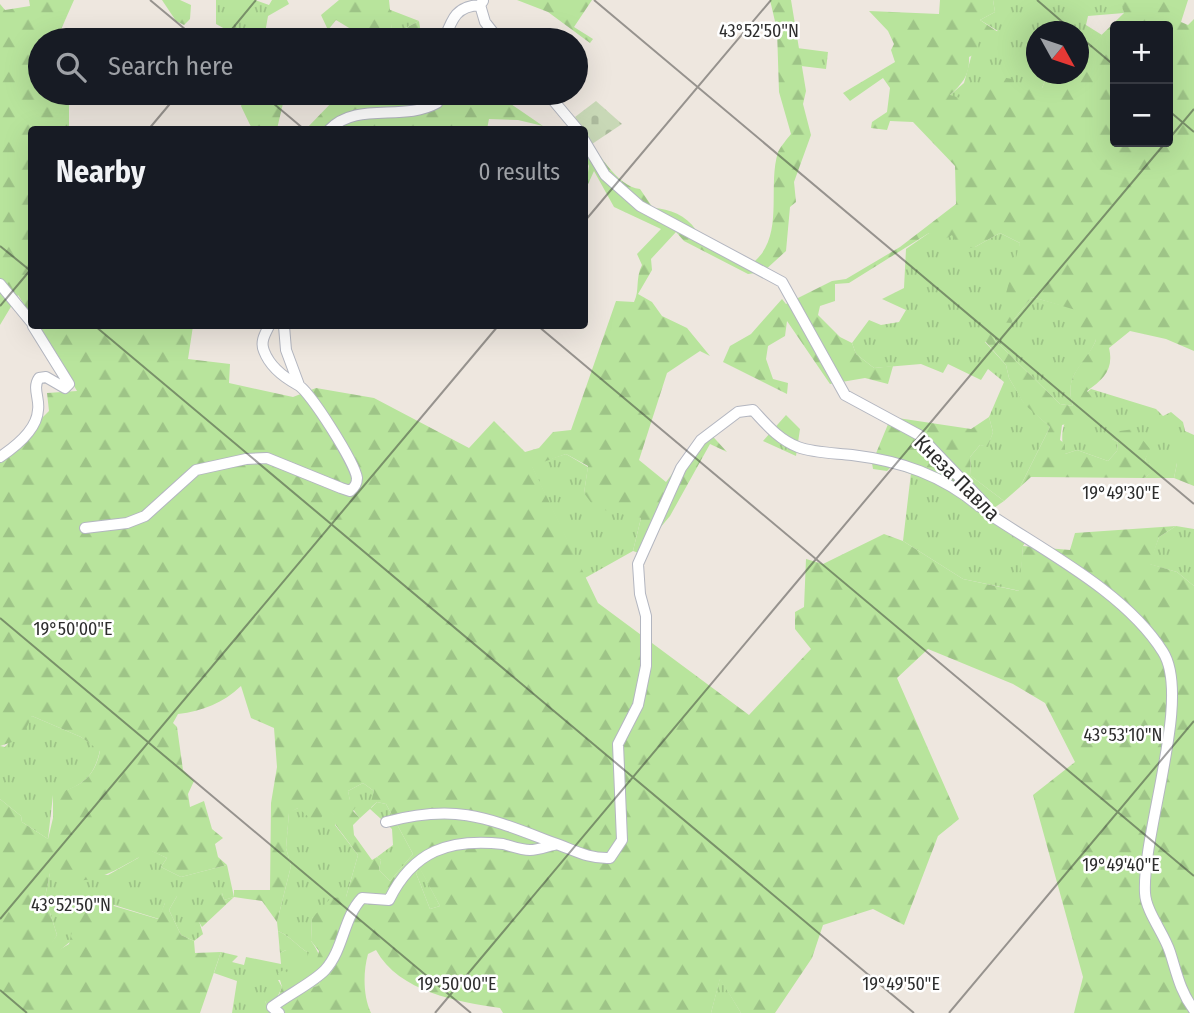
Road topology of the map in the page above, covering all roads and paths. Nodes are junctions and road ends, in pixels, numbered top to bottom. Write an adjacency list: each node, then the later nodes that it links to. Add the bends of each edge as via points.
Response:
1 (482, 3): 2 (street, via 461,8); 3 (street)
2 (448, 28)
3 (490, 28)
4 (432, 105): 6 (street, via 404,114 355,115)
5 (558, 105): 7 (street)
6 (333, 126)
7 (576, 126)
8 (588, 147): 16 (street, Кнеза Павла, via 605,175 640,206 782,282 845,395 919,435 984,503)
9 (0, 284): 10 (street)
10 (28, 319)
11 (35, 329): 15 (street, via 69,384 65,388 39,377 36,420 16,446)
12 (268, 329): 14 (street, via 261,344 264,352 286,379)
13 (284, 329): 14 (street, via 286,350)
14 (299, 385): 17 (street, via 348,452 358,481 350,491 267,458 246,459 196,470 145,516)
15 (0, 457)
16 (989, 514): 19 (street, via 946,481 920,470 887,460 800,448 766,427 749,409 728,419 701,440 681,468 638,564 646,616 646,666 638,705 618,744 622,840 610,858 590,859); 21 (street, Кнеза Павла, via 1119,602 1164,654 1174,679 1172,715 1144,896 1169,950 1181,993)
17 (85, 528)
18 (386, 822): 19 (street, via 434,812 465,813)
19 (557, 844): 20 (street, via 529,850 468,843 433,851 413,862 389,900 362,898 351,910 325,970)
20 (275, 1010)
21 (1194, 1010)

